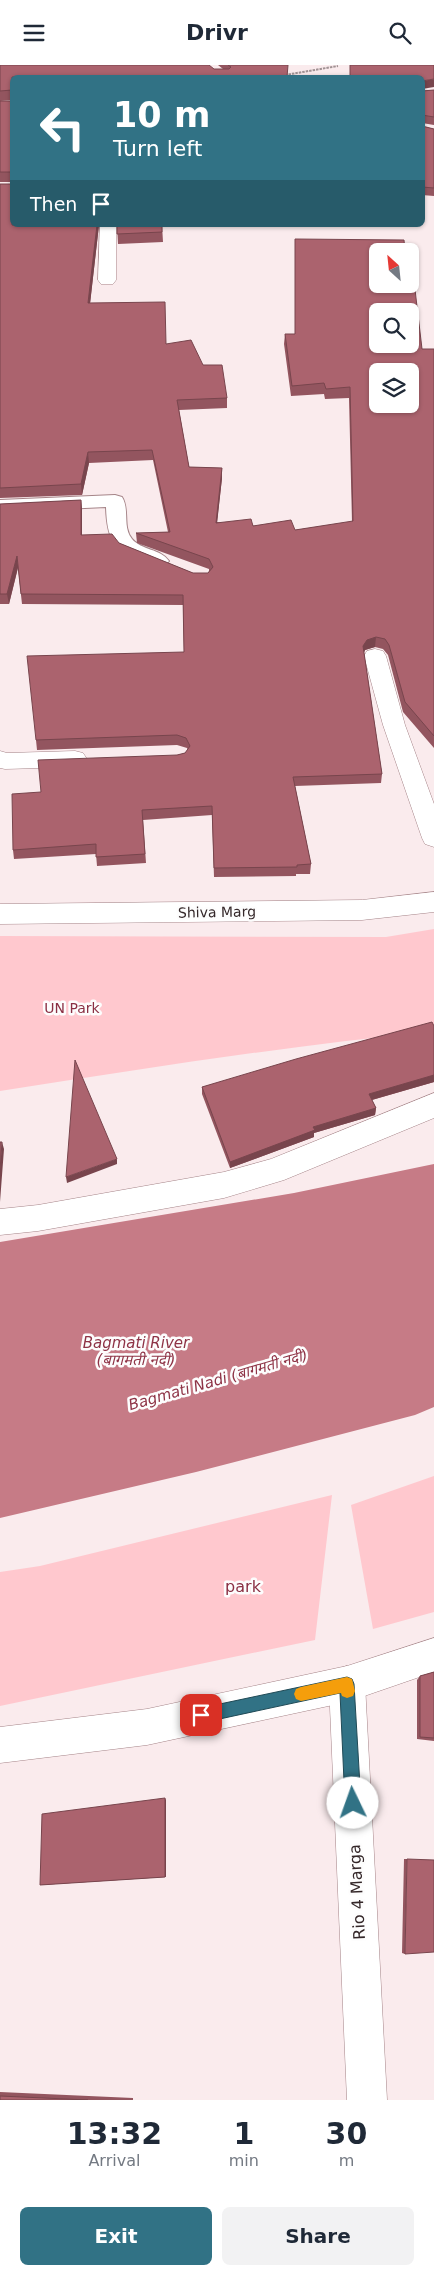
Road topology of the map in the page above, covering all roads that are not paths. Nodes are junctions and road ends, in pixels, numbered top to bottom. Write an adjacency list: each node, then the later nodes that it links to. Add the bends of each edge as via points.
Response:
1 (108, 227): 2 (street)
2 (107, 280)
3 (0, 506): 4 (lane, via 115,501 116,530 127,548)
4 (174, 567)
5 (376, 656): 8 (street, via 394,725)
6 (101, 758): 7 (street)
7 (0, 759)
8 (434, 838)
9 (434, 902): 10 (street, Shiva Marg, via 362,910)
10 (0, 914)
11 (434, 1105): 12 (street, via 274,1171 224,1185)
12 (0, 1222)
13 (434, 1655): 14 (street)
14 (347, 1684): 15 (street, via 147,1727); 16 (street, Rio 4 Marga)
15 (0, 1745)
16 (367, 2100)

